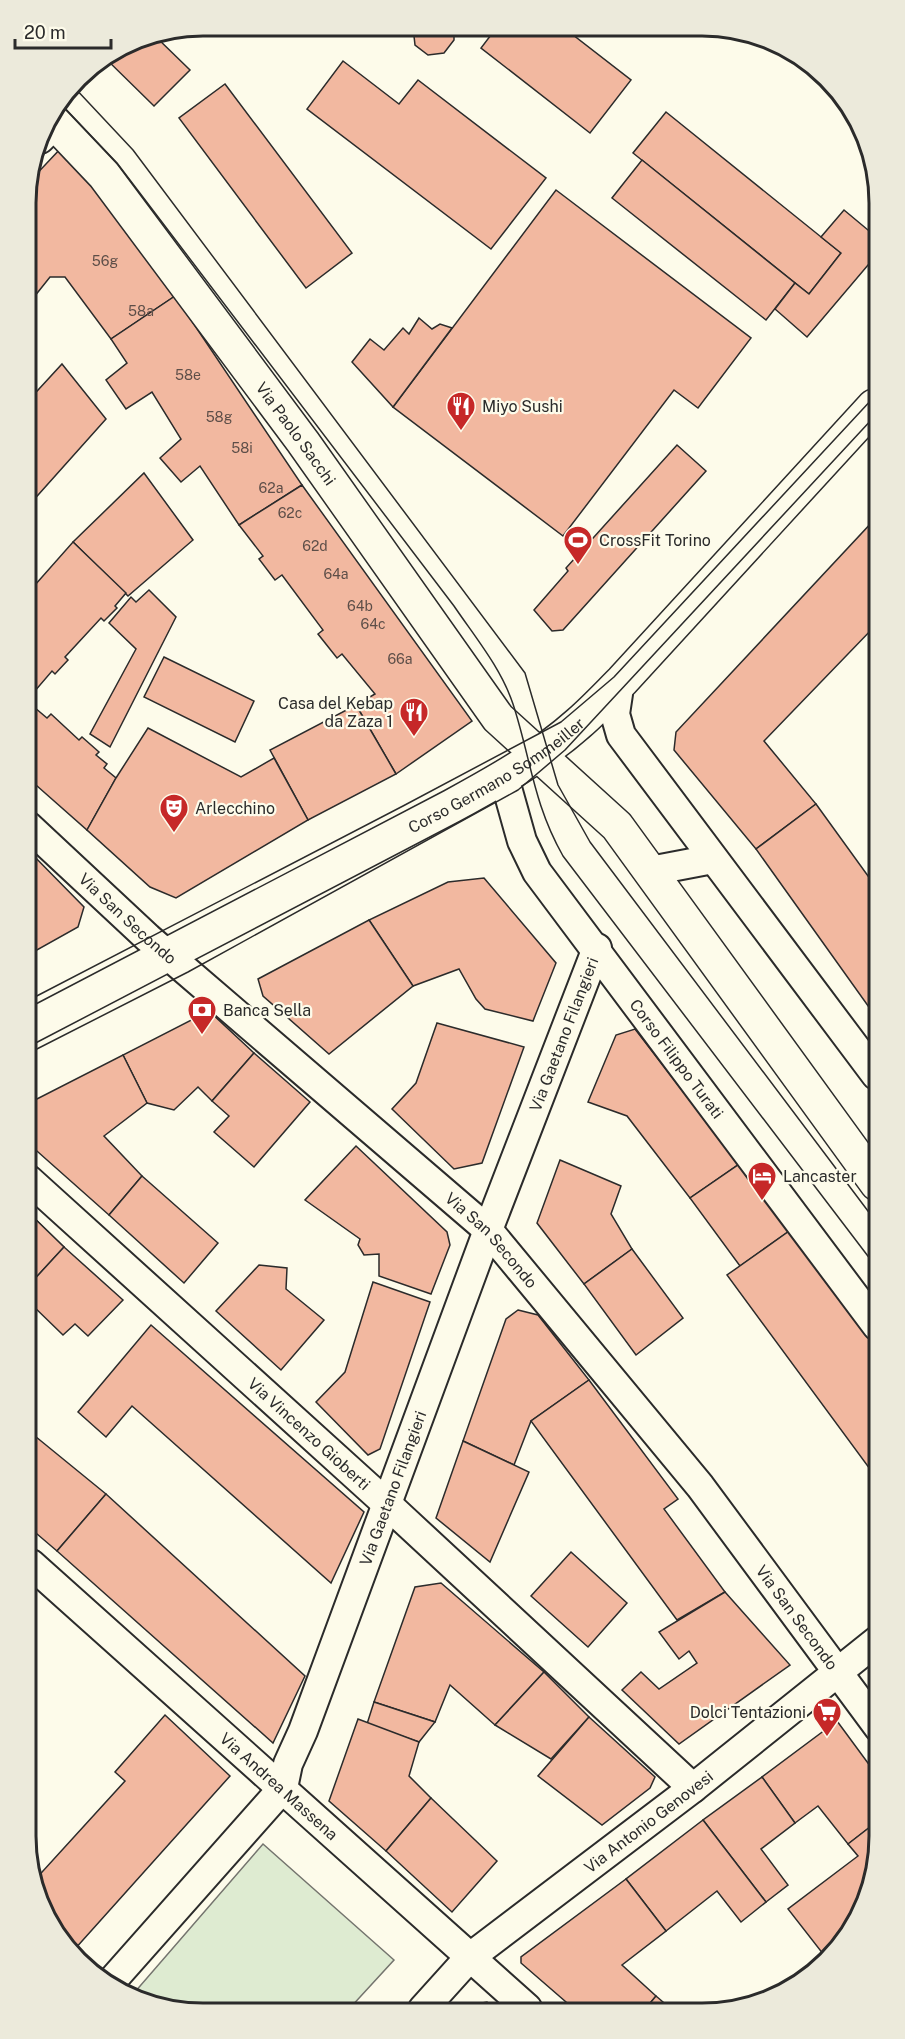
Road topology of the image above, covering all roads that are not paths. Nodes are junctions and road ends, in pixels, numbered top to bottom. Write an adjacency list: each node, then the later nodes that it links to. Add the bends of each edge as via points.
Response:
1 (53, 129): 4 (street, Via Paolo Sacchi, via 104,175 303,442 498,718)
2 (869, 412): 3 (street, Corso Germano Sommeiller)
3 (620, 687): 4 (street, Corso Germano Sommeiller, via 579,723); 7 (street, via 615,714 621,735)
4 (531, 748): 5 (street, Corso Germano Sommeiller); 8 (street, via 617,826)
5 (504, 777): 9 (street, Corso Filippo Turati, via 522,841 537,872); 10 (street, Corso Germano Sommeiller)
6 (36, 833): 10 (street, Via San Secondo)
7 (713, 859): 8 (street); 12 (street)
8 (650, 871): 13 (street)
9 (597, 948): 15 (street, Via Gaetano Filangieri); 16 (street, Corso Filippo Turati)
10 (168, 955): 11 (street, Corso Germano Sommeiller); 15 (street, Via San Secondo)
11 (36, 1023)
12 (869, 1066)
13 (869, 1167)
14 (36, 1186): 17 (street, Via Vincenzo Gioberti)
15 (488, 1230): 17 (street, Via Gaetano Filangieri); 20 (street, Via San Secondo, via 700,1486)
16 (869, 1315)
17 (388, 1505): 22 (street, Via Gaetano Filangieri, via 288,1764); 23 (street, Via Vincenzo Gioberti)
18 (36, 1568): 22 (street, Via Andrea Massena)
19 (869, 1647): 20 (street, Via Antonio Genovesi)
20 (839, 1672): 21 (street, Via San Secondo); 23 (street, Via Antonio Genovesi)
21 (869, 1714)
22 (283, 1788): 24 (street, Via Andrea Massena); 25 (street, Via Gaetano Filangieri)
23 (693, 1788): 24 (street, Via Antonio Genovesi)
24 (469, 1959): 26 (street, Via Antonio Genovesi); 27 (street, Via Andrea Massena)
25 (115, 1978)
26 (429, 2003)
27 (521, 2003)

